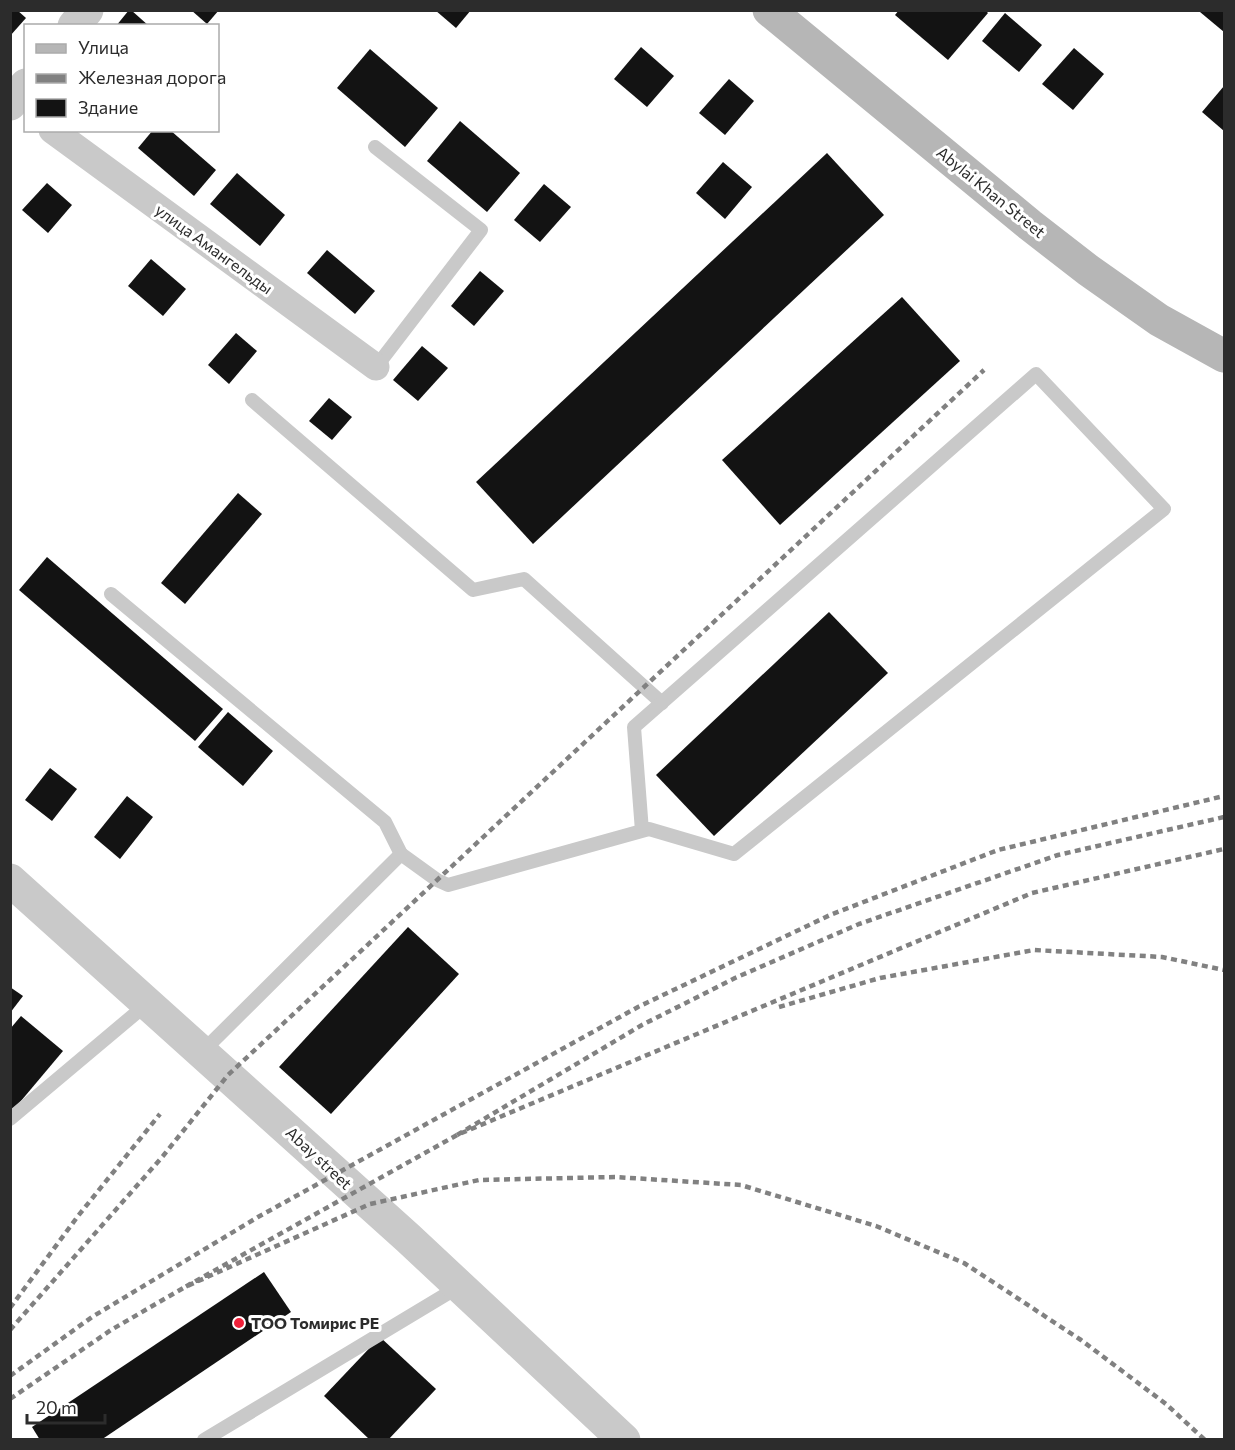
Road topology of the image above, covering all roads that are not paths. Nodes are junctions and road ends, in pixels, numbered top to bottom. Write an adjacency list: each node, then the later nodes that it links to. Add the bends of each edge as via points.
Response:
1 (87, 10): 3 (street)
2 (770, 10): 6 (main road, Abylai Khan Street, via 1088,270 1159,320)
3 (76, 24)
4 (55, 132): 7 (street, улица Амангельды)
5 (375, 147): 7 (lane, via 481,230)
6 (1224, 356)
7 (376, 367)
8 (252, 400): 10 (lane, via 473,590 524,579)
9 (111, 594): 12 (lane, via 385,822)
10 (662, 703): 11 (lane, via 634,728); 11 (lane, via 1036,374 1164,508 734,854 649,829)
11 (642, 831): 12 (lane, via 447,885)
12 (401, 854): 15 (lane)
13 (10, 880): 14 (street, Abay street)
14 (148, 1003): 15 (street, Abay street); 16 (lane)
15 (202, 1052): 17 (street, Abay street)
16 (10, 1119)
17 (460, 1286): 18 (lane); 19 (street, Abay street)
18 (204, 1440)
19 (624, 1440)

